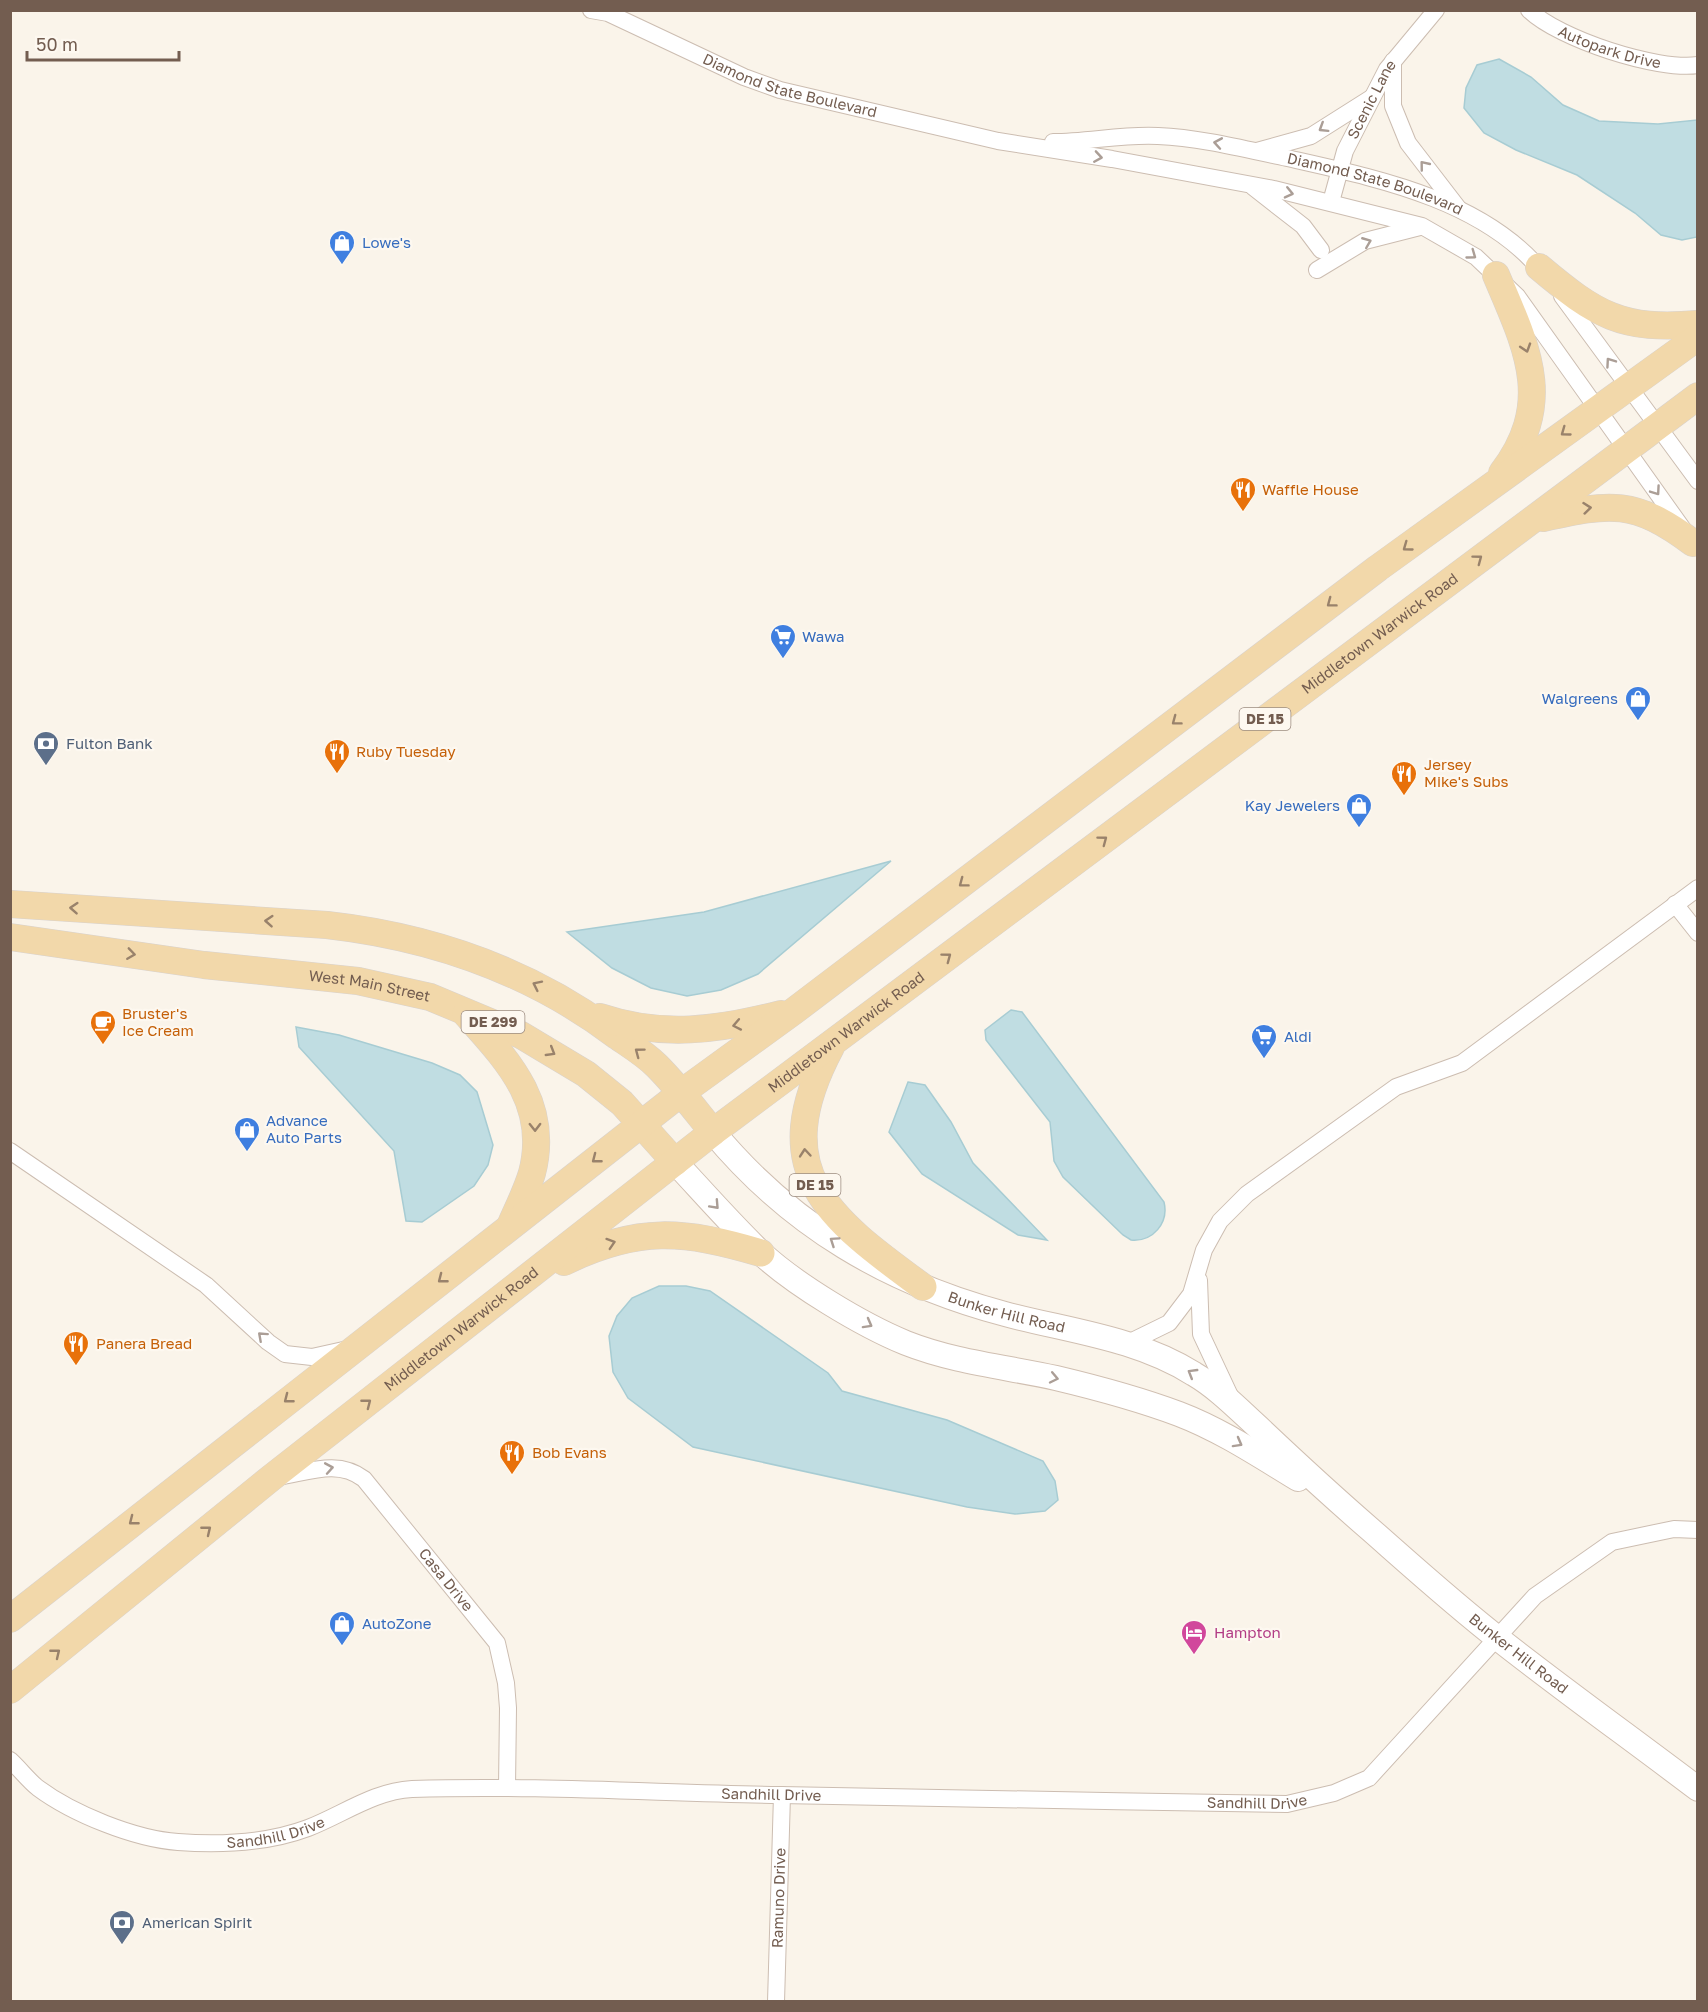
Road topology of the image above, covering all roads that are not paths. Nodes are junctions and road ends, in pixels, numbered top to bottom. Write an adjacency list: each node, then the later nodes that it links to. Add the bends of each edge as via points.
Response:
1 (591, 10): 7 (street, Diamond State Boulevard, via 608,13 744,78 780,90)
2 (1436, 10): 4 (street, Scenic Lane)
3 (1529, 10): 5 (street, Autopark Drive, via 1586,45 1641,59)
4 (1393, 61): 6 (street, Scenic Lane); 12 (street, one-way to 4, via 1408,143 1392,106)
5 (1698, 65)
6 (1372, 97): 8 (street, one-way to 8, via 1311,136); 9 (street, Scenic Lane, via 1345,151)
7 (998, 141): 8 (street, Diamond State Boulevard, one-way to 7, via 1218,142 1157,136 1072,142); 10 (street, Diamond State Boulevard, one-way to 10)
8 (1255, 151): 9 (street, Diamond State Boulevard)
9 (1340, 170): 11 (street, Scenic Lane); 12 (street, Diamond State Boulevard, via 1422,194)
10 (1250, 185): 11 (street, Diamond State Boulevard, one-way to 11); 14 (street, via 1303,226)
11 (1331, 202): 13 (street, Diamond State Boulevard)
12 (1460, 211): 15 (street, Diamond State Boulevard, via 1511,242)
13 (1422, 226): 16 (street, one-way to 13, via 1365,241); 17 (street, Diamond State Boulevard, one-way to 17, via 1452,241)
14 (1321, 250)
15 (1539, 267): 18 (main road, via 1585,303 1624,321 1662,327); 20 (street, Diamond State Boulevard, one-way to 15, via 1580,317)
16 (1317, 270)
17 (1496, 275): 22 (street, Diamond State Boulevard, via 1517,296); 26 (main road, one-way to 26, via 1525,343 1533,378 1522,436 1509,463)
18 (1698, 324)
19 (1698, 337): 20 (main road)
20 (1628, 387): 22 (main road); 23 (street, Diamond State Boulevard)
21 (1698, 396): 23 (main road, Middletown Warwick Road / DE 15)
22 (1598, 409): 24 (street, Diamond State Boulevard); 26 (main road, one-way to 26)
23 (1656, 426): 24 (main road, Middletown Warwick Road / DE 15); 25 (street, Diamond State Boulevard)
24 (1626, 449): 27 (main road, Middletown Warwick Road / DE 15); 28 (street, Diamond State Boulevard, one-way to 28)
25 (1698, 481)
26 (1490, 487): 35 (main road, one-way to 35)
27 (1530, 521): 28 (main road, one-way to 28, via 1590,507 1621,508 1657,519); 37 (main road, Middletown Warwick Road / DE 15, one-way to 27)
28 (1695, 546)
29 (1698, 888): 31 (street)
30 (10, 904): 36 (main road, one-way to 30, via 478,959 375,931)
31 (1676, 904): 32 (street); 45 (street, via 1462,1063 1396,1087 1247,1194 1220,1221)
32 (1698, 933)
33 (10, 937): 34 (main road, West Main Street / DE 299, one-way to 34, via 358,981)
34 (461, 1008): 39 (main road, West Main Street / DE 299, one-way to 39, via 521,1035 569,1063 622,1103); 43 (main road, one-way to 43, via 504,1056 524,1086 535,1114 532,1172)
35 (794, 1011): 36 (main road, one-way to 36, via 714,1029 680,1031 619,1023); 38 (main road)
36 (588, 1013): 38 (main road, one-way to 36, via 656,1065)
37 (833, 1042): 40 (main road, Middletown Warwick Road); 47 (main road, DE 15, one-way to 37, via 844,1225 809,1174 805,1159 806,1108 810,1089)
38 (681, 1093): 39 (main road); 40 (main road, Bunker Hill Road)
39 (642, 1124): 42 (main road, West Main Street / DE 15); 43 (main road, one-way to 43)
40 (713, 1132): 42 (main road, Middletown Warwick Road); 47 (main road, Bunker Hill Road, one-way to 40, via 870,1264 831,1240 772,1194)
41 (10, 1151): 49 (street, one-way to 41, via 312,1357 285,1354 206,1286)
42 (675, 1162): 44 (main road, Bunker Hill Road / DE 15, one-way to 44); 46 (main road, Middletown Warwick Road)
43 (510, 1226): 49 (main road, one-way to 49)
44 (761, 1253): 46 (main road, one-way to 44, via 589,1250 651,1235 704,1238); 52 (main road, Bunker Hill Road / DE 15, one-way to 52, via 834,1303 906,1343 1112,1392 1180,1414 1238,1442)
45 (1198, 1270): 48 (street, via 1191,1294 1169,1323); 50 (street, via 1201,1334)
46 (519, 1284): 51 (main road, Middletown Warwick Road, one-way to 46)
47 (923, 1287): 48 (main road, Bunker Hill Road / DE 15, via 1007,1315 1069,1327)
48 (1126, 1344): 50 (main road, Bunker Hill Road / DE 15, one-way to 48, via 1196,1374)
49 (355, 1347): 54 (main road, one-way to 54)
50 (1236, 1407): 52 (main road, Bunker Hill Road / DE 15)
51 (271, 1478): 56 (main road, Middletown Warwick Road, one-way to 51); 58 (street, Casa Drive, one-way to 58, via 340,1466 352,1470 364,1479 497,1643 508,1708)
52 (1346, 1509): 55 (main road, Bunker Hill Road / DE 15)
53 (1698, 1530): 55 (street, Sandhill Drive, via 1674,1529 1612,1542 1535,1596)
54 (14, 1618)
55 (1498, 1639): 59 (main road, Bunker Hill Road / DE 15); 60 (street, Sandhill Drive, via 1369,1778 1334,1793 1287,1804)
56 (10, 1690)
57 (10, 1760): 58 (street, Sandhill Drive, via 39,1788 87,1815 134,1834 174,1842 226,1843 271,1838 308,1828 350,1806 406,1790)
58 (507, 1788): 60 (street, Sandhill Drive)
59 (1698, 1789)
60 (782, 1796): 61 (street, Ramuno Drive)
61 (776, 2001)

